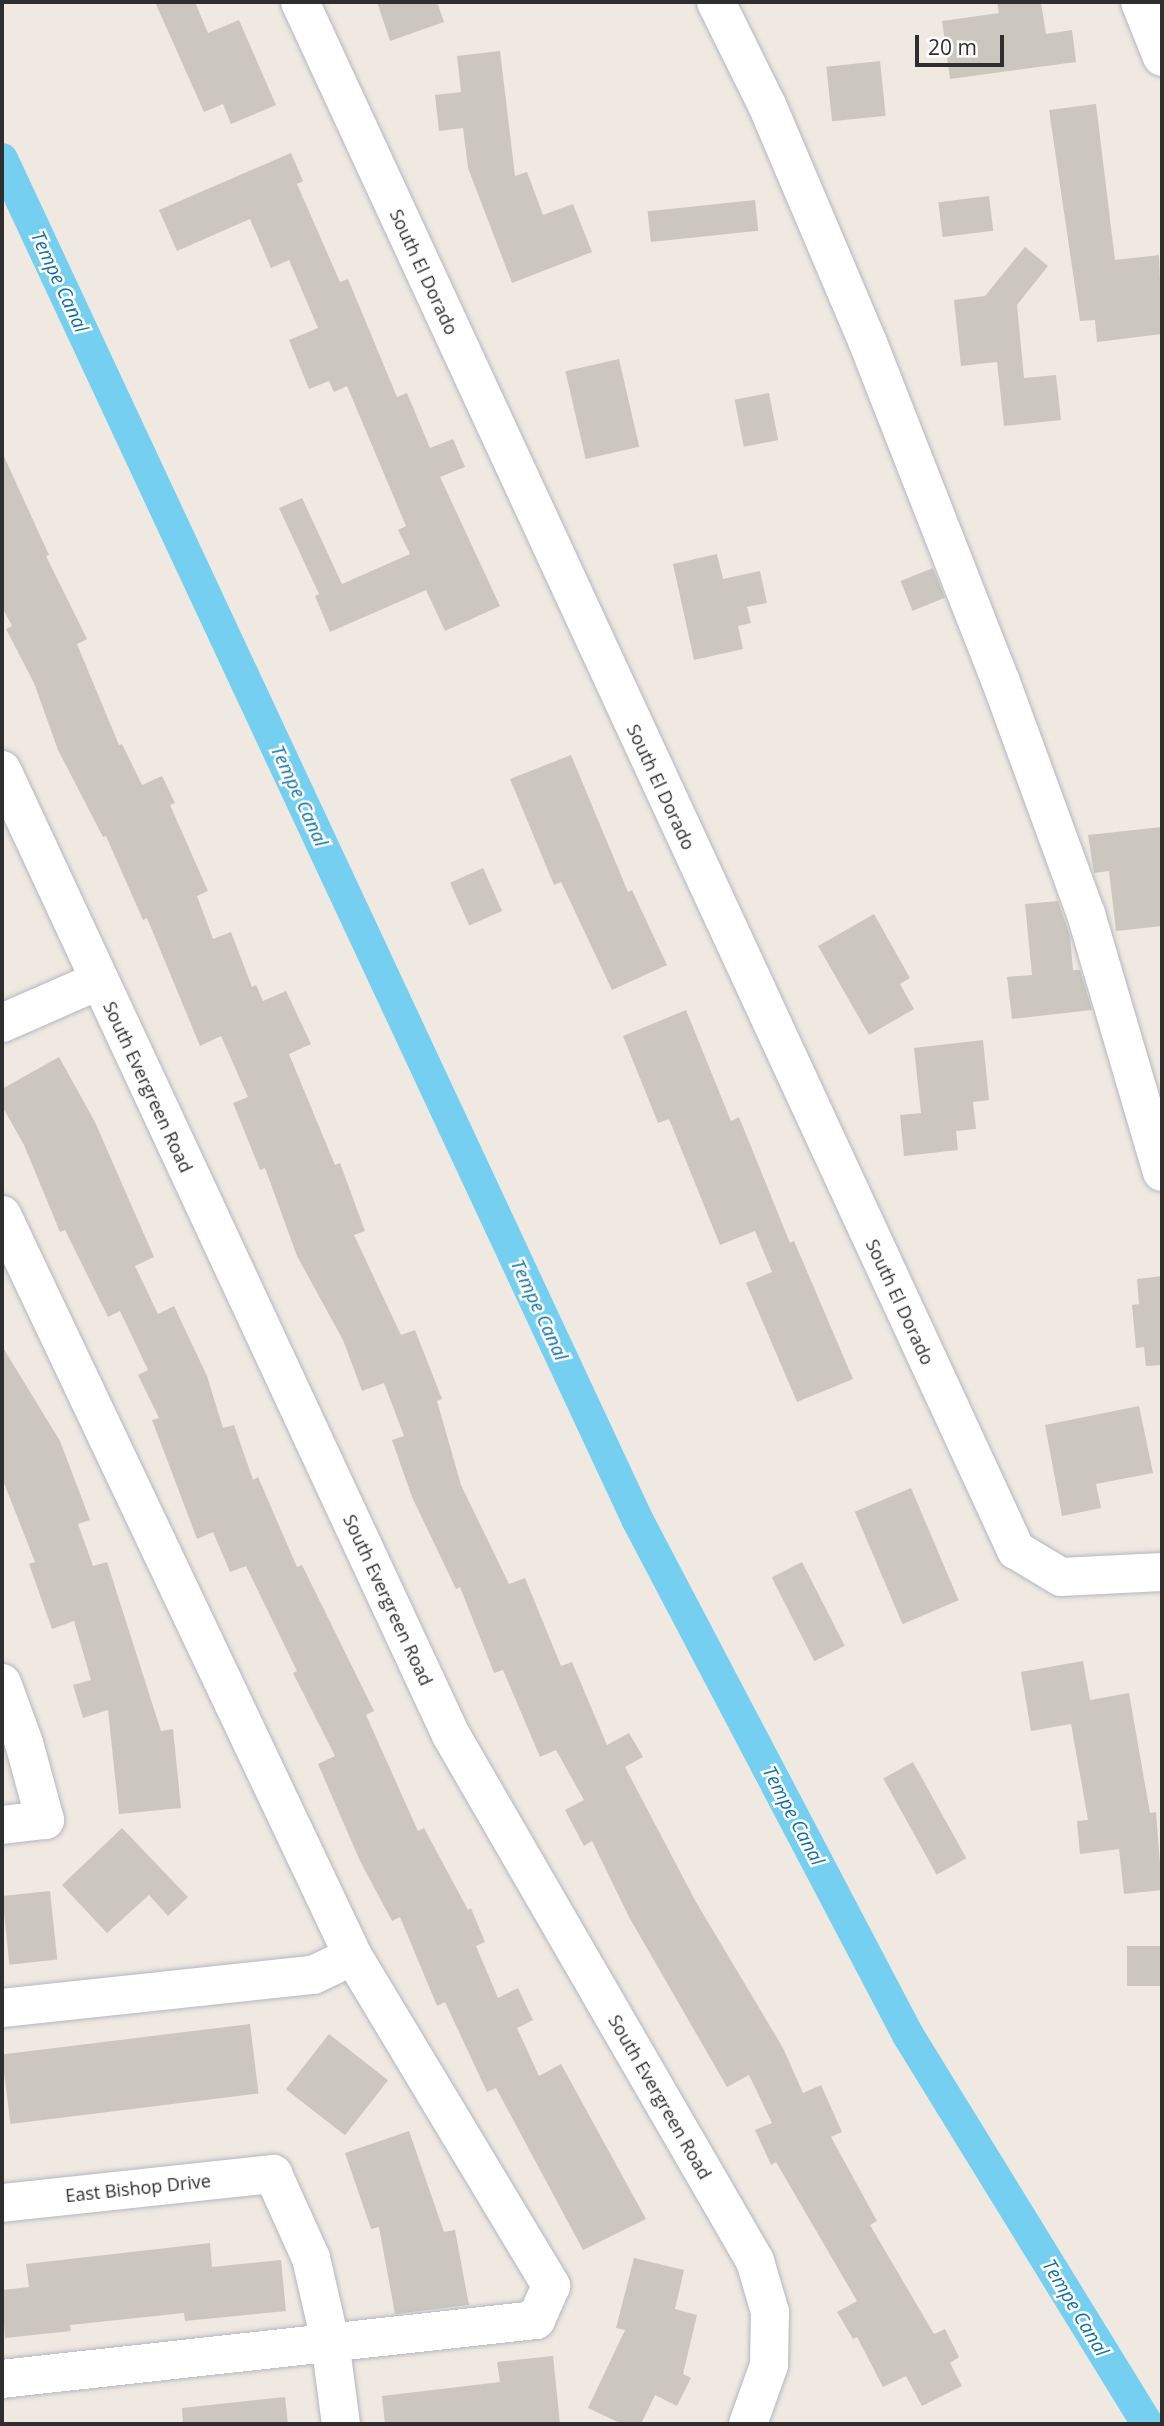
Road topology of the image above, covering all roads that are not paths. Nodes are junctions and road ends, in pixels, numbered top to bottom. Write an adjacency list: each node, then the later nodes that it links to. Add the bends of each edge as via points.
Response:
1 (300, 2): 10 (street, South El Dorado, via 1016,1550 1061,1577)
2 (716, 2): 8 (street, via 767,105 869,343 1001,682 1086,914)
3 (1140, 2): 4 (street)
4 (1162, 57)
5 (2, 770): 6 (street, South Evergreen Road)
6 (98, 981): 7 (street); 18 (street, South Evergreen Road, via 451,1735 755,2260 770,2312 769,2365)
7 (2, 1023)
8 (1162, 1172)
9 (7, 1239): 13 (street)
10 (1162, 1573)
11 (2, 1683): 12 (street, via 45,1820)
12 (2, 1825)
13 (353, 1956): 14 (street, via 313,1975); 16 (street, via 551,2286 536,2320)
14 (2, 2008)
15 (2, 2203): 16 (street, East Bishop Drive, via 273,2174 311,2258)
16 (330, 2341): 17 (street); 19 (street)
17 (2, 2379)
18 (757, 2422)
19 (341, 2424)

